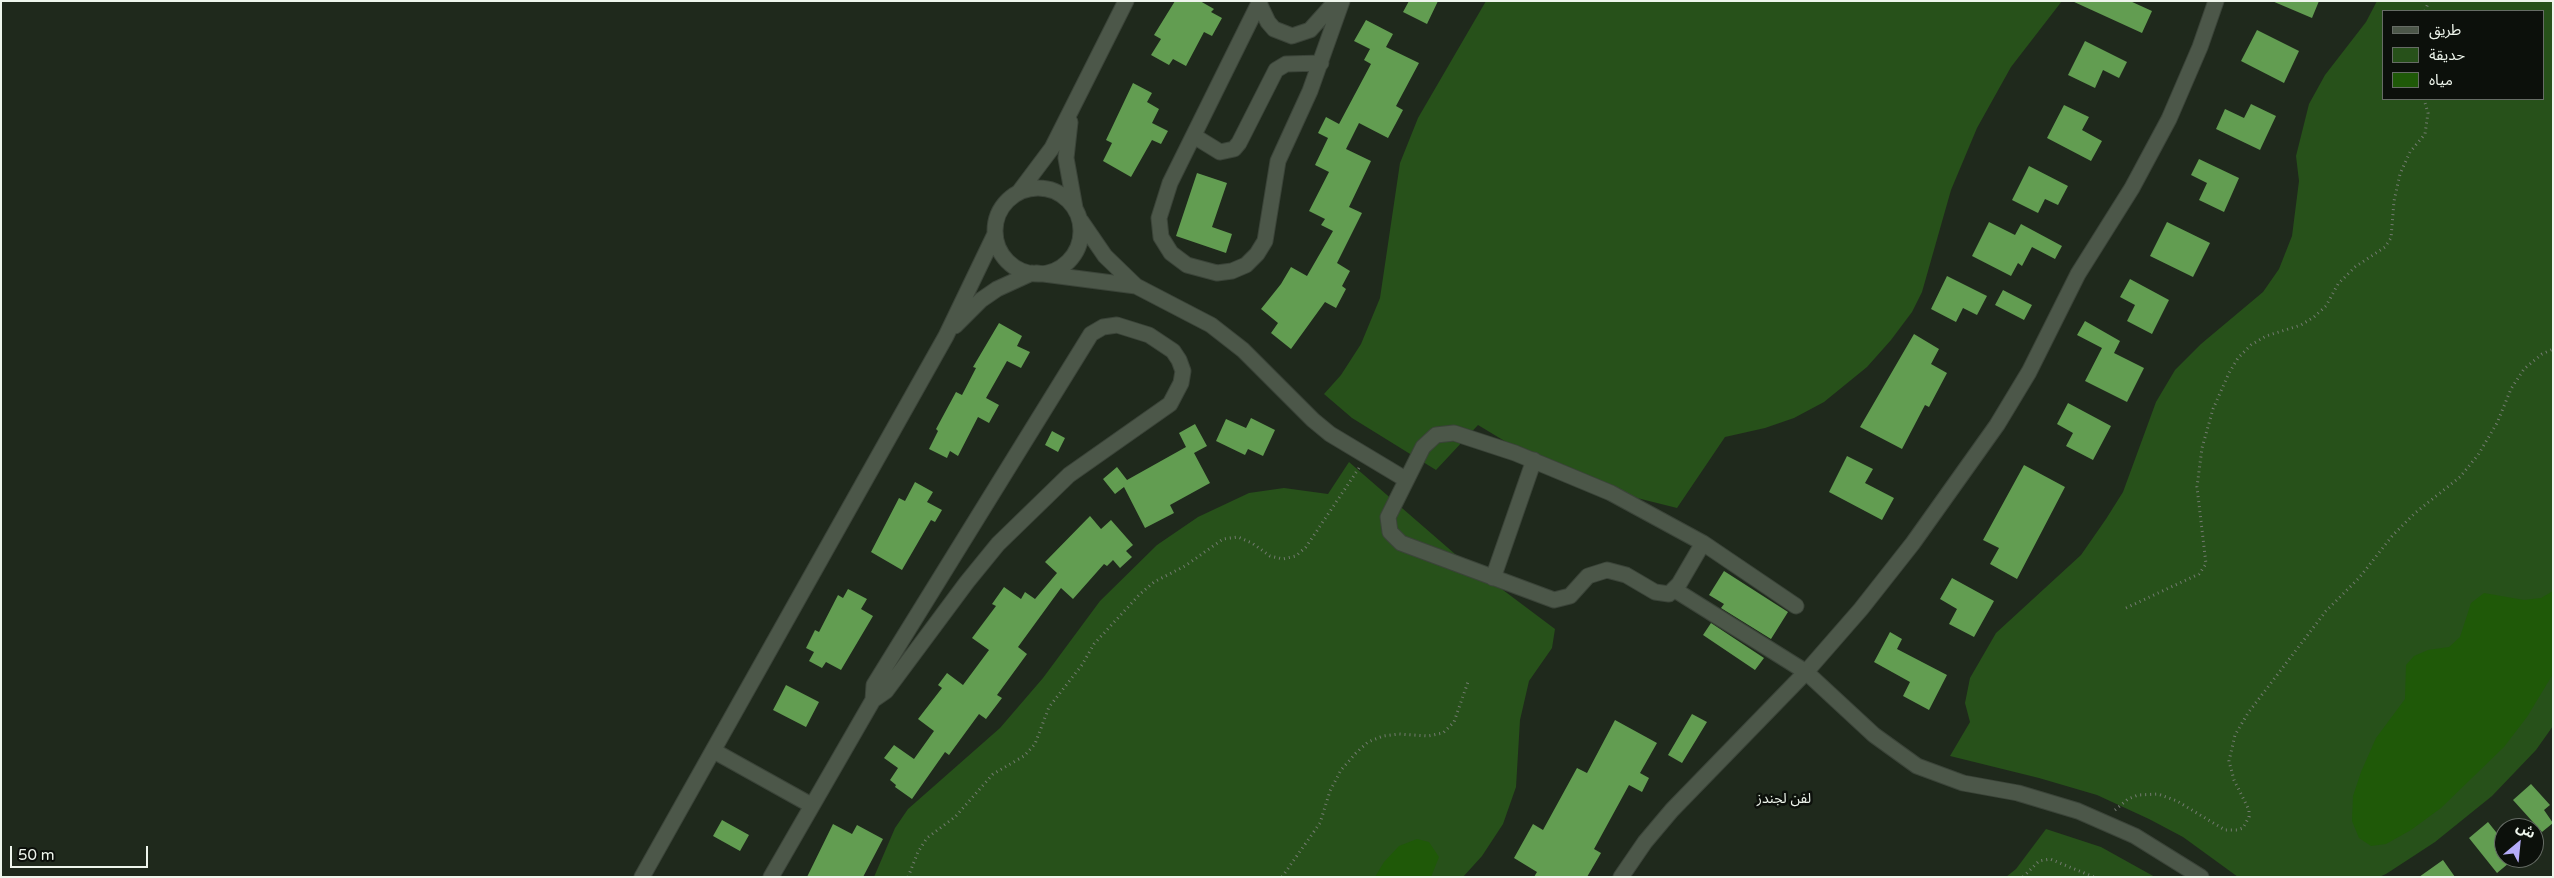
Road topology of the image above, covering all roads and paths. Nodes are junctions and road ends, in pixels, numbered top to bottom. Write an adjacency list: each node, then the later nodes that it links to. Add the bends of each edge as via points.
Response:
1 (1126, 1): 8 (street)
2 (1336, 1): 5 (street, via 1310,30 1292,36 1274,30)
3 (1342, 1): 6 (street)
4 (2216, 1): 25 (street, via 2169,119 2132,188 2078,274 2029,372 1997,425 1913,543)
5 (1260, 2): 9 (street)
6 (1321, 63): 9 (street, via 1286,64 1276,70 1234,149 1220,152); 9 (street, via 1278,161 1264,241 1246,265 1232,271 1217,273 1187,265 1171,253 1161,237 1159,218 1163,199)
7 (2424, 100): 24 (path, via 2428,113 2425,134 2410,152 2400,174 2394,201 2394,226 2385,247 2355,267 2314,317 2251,345 2229,373 2213,410 2202,448 2197,488 2206,564 2200,574)
8 (1074, 104): 10 (street, via 1052,148); 11 (street, via 1066,158)
9 (1194, 136)
10 (1019, 192): 11 (street, via 1029,188 1050,189 1068,200); 12 (street, via 1001,209)
11 (1078, 214): 13 (street, via 1080,242 1074,255 1058,269); 14 (street, via 1105,256)
12 (995, 234): 13 (street, via 1004,257 1016,268); 15 (street)
13 (1034, 273): 14 (street); 15 (street, via 997,289 981,300)
14 (1136, 286): 17 (street, via 1211,325 1243,350 1313,420)
15 (946, 336): 28 (street)
16 (2553, 349): 30 (path, via 2524,369 2511,389 2497,424 2460,478 2415,513 2393,535 2359,578 2326,610 2248,713 2235,735 2229,761 2234,780 2249,810 2250,817 2243,828 2225,830 2168,797 2148,793 2119,805)
17 (1366, 457): 19 (street); 33 (path, via 1306,547 1296,556 1283,559 1270,556 1252,542 1238,537 1223,538 1140,594 1094,644 1049,707 1035,744 1024,756 993,774 955,817 928,838 918,852)
18 (1534, 460): 19 (street, via 1445,432 1436,435 1423,447); 20 (street, via 1611,493); 21 (street)
19 (1405, 480): 21 (street, via 1388,517 1390,532 1395,538 1408,547)
20 (1703, 542): 22 (street); 23 (street)
21 (1494, 578): 22 (street, via 1554,600 1570,596 1588,576 1607,570 1626,575 1662,595)
22 (1675, 590): 25 (street)
23 (1796, 606)
24 (2126, 608)
25 (1806, 672): 30 (street, via 1874,735 1917,766 1963,783 2048,801); 35 (street, via 1672,810)
26 (1468, 679): 34 (path, via 1454,722 1443,733 1383,736 1368,742 1356,753 1341,770 1330,791 1320,823)
27 (873, 700): 27 (street, via 886,691 967,582 1032,508 1077,469 1170,404 1181,383 1183,371 1173,350 1149,335 1117,325 1103,327 1091,334 874,685); 29 (street)
28 (714, 751): 29 (street); 31 (street)
29 (811, 805): 32 (street)
30 (2107, 823): 38 (street, via 2163,852)
31 (642, 877)
32 (771, 877)
33 (908, 877)
34 (1282, 877)
35 (1621, 877)
36 (2023, 877): 37 (path, via 2039,861 2050,859)
37 (2094, 877)
38 (2201, 877)

